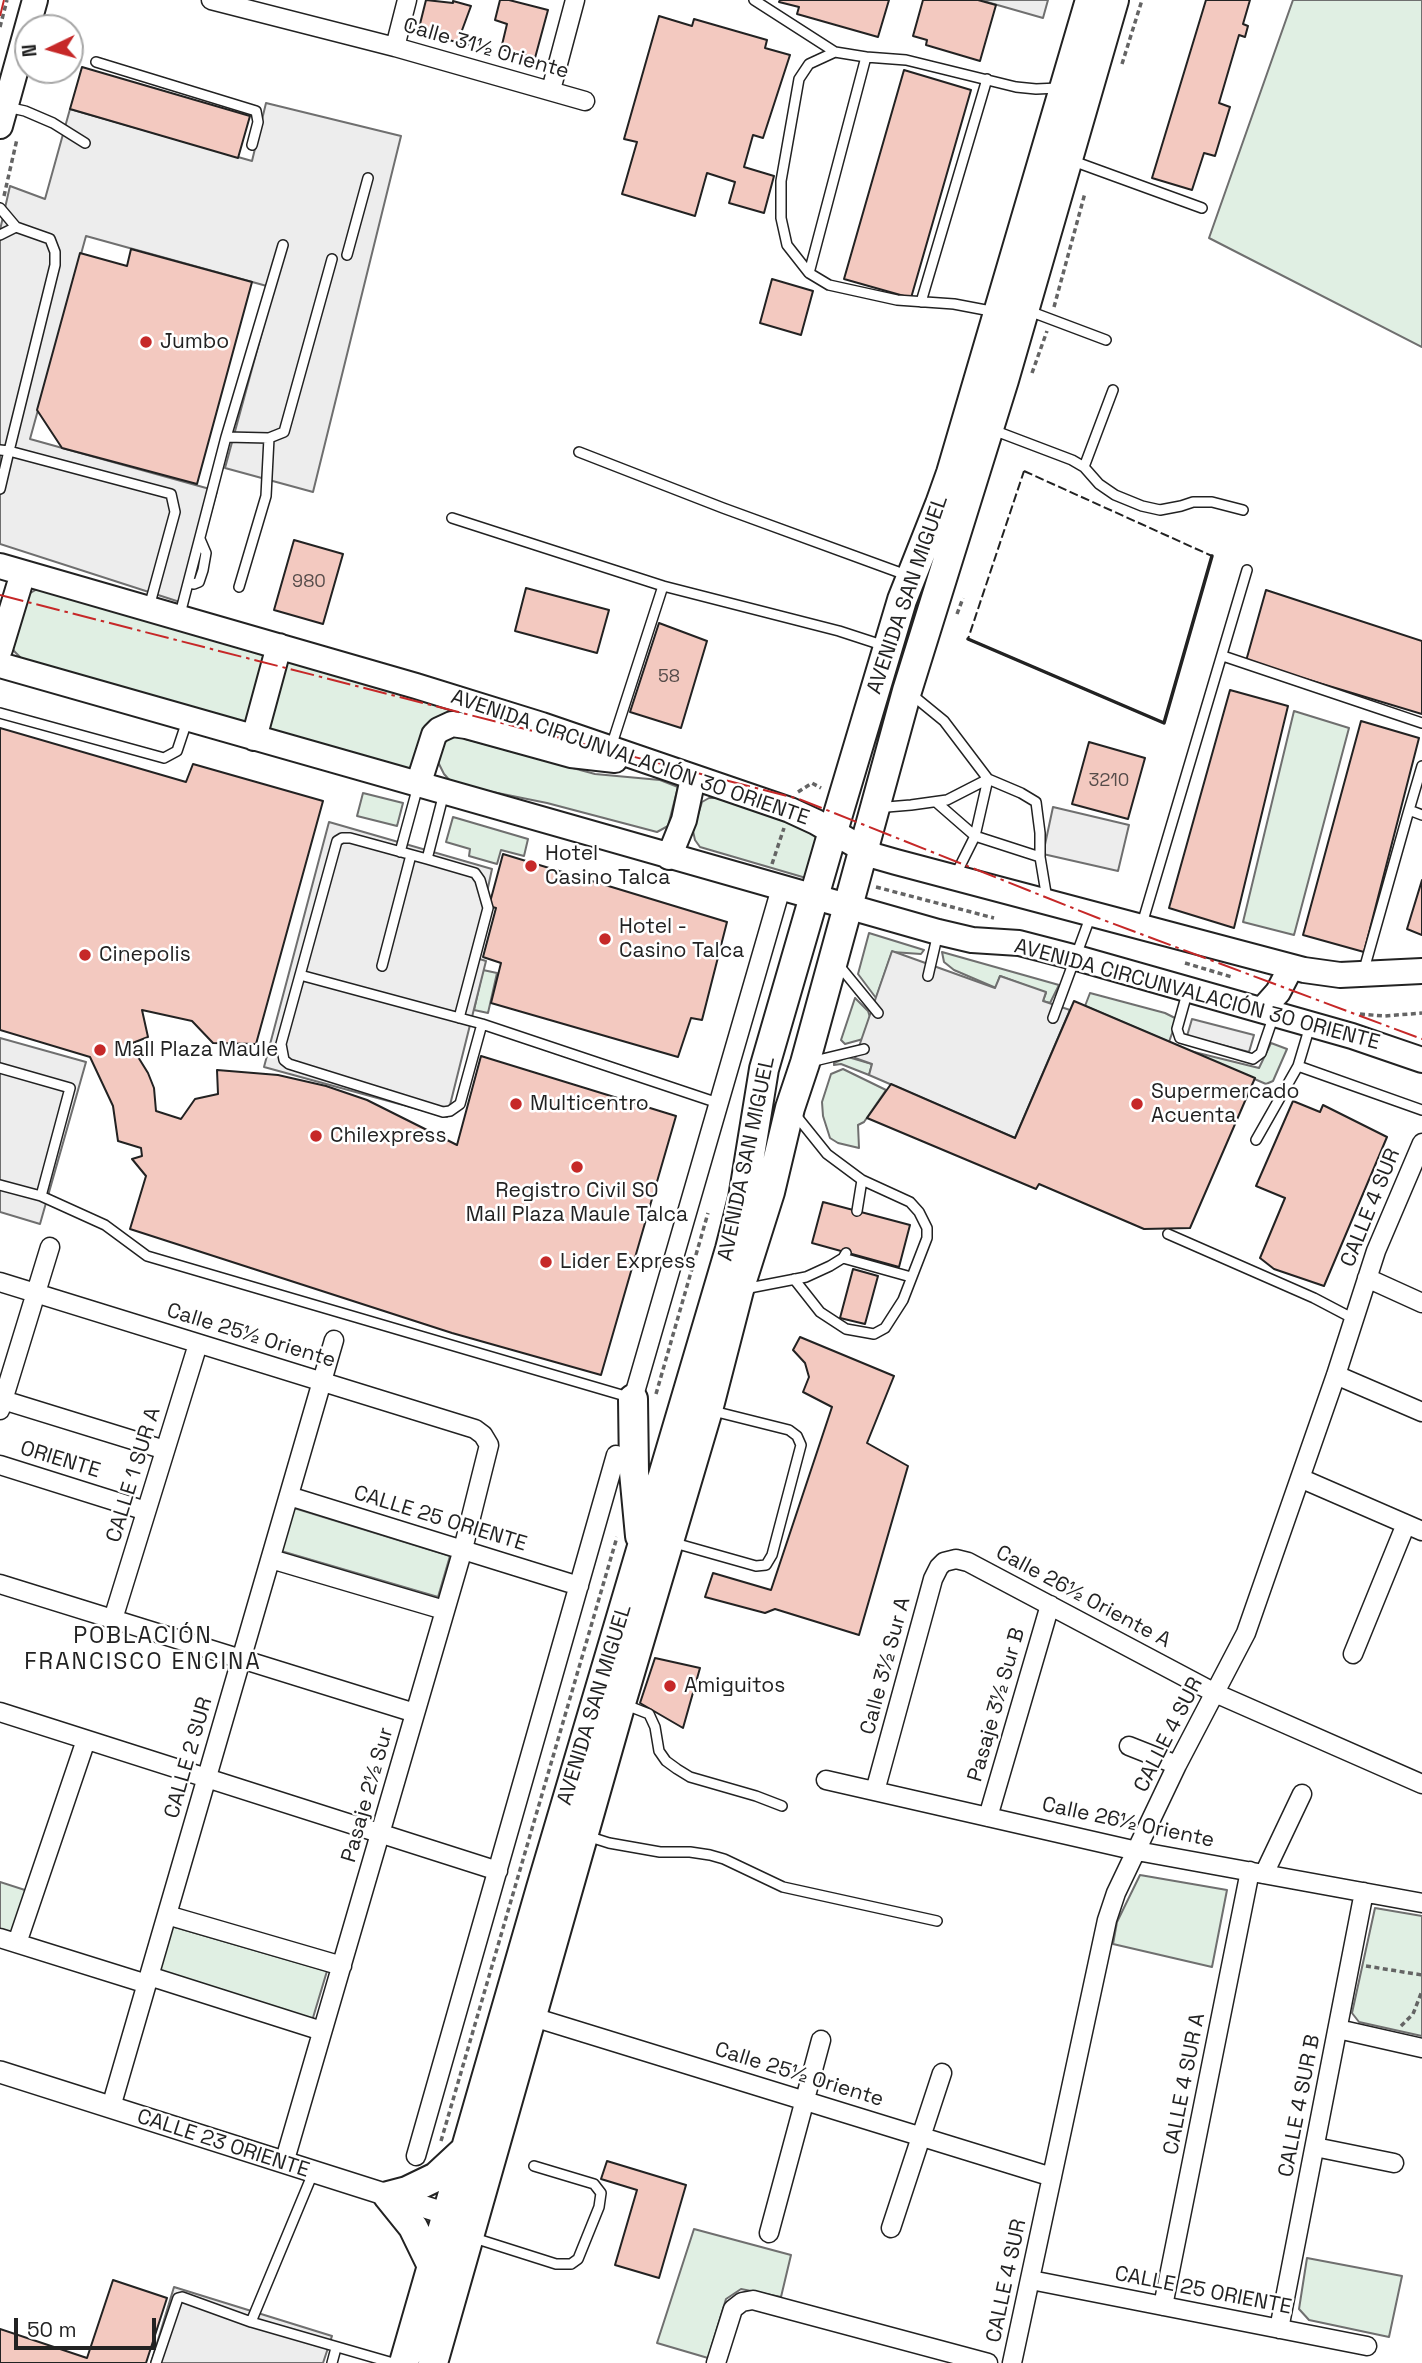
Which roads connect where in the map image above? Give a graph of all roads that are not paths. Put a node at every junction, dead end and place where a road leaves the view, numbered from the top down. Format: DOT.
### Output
graph roads {
  1 [pos="35,0"];
  2 [pos="211,0"];
  3 [pos="407,0"];
  4 [pos="575,0"];
  5 [pos="754,0"];
  6 [pos="1090,0"];
  7 [pos="1114,0"];
  8 [pos="242,4"];
  9 [pos="395,47"];
  10 [pos="835,52"];
  11 [pos="866,57"];
  12 [pos="96,62"];
  13 [pos="986,79"];
  14 [pos="1064,88"];
  15 [pos="551,90"];
  16 [pos="585,101"];
  17 [pos="3,117"];
  18 [pos="85,143"];
  19 [pos="252,145"];
  20 [pos="1068,159"];
  21 [pos="368,177"];
  22 [pos="0,208"];
  23 [pos="1202,208"];
  24 [pos="16,227"];
  25 [pos="0,235"];
  26 [pos="283,245"];
  27 [pos="347,255"];
  28 [pos="332,259"];
  29 [pos="809,273"];
  30 [pos="921,302"];
  31 [pos="1011,311"];
  32 [pos="1106,340"];
  33 [pos="1113,390"];
  34 [pos="989,428"];
  35 [pos="226,437"];
  36 [pos="269,438"];
  37 [pos="4,451"];
  38 [pos="579,452"];
  39 [pos="1084,467"];
  40 [pos="0,489"];
  41 [pos="1243,510"];
  42 [pos="452,518"];
  43 [pos="12,570"];
  44 [pos="1247,570"];
  45 [pos="911,576"];
  46 [pos="663,586"];
  47 [pos="239,587"];
  48 [pos="151,597"];
  49 [pos="179,617"];
  50 [pos="279,646"];
  51 [pos="887,646"];
  52 [pos="0,649"];
  53 [pos="1223,656"];
  54 [pos="0,665"];
  55 [pos="907,691"];
  56 [pos="0,713"];
  57 [pos="187,719"];
  58 [pos="1422,723"];
  59 [pos="254,738"];
  60 [pos="611,749"];
  61 [pos="636,758"];
  62 [pos="1422,766"];
  63 [pos="693,778"];
  64 [pos="988,779"];
  65 [pos="418,785"];
  66 [pos="444,792"];
  67 [pos="936,802"];
  68 [pos="875,804"];
  69 [pos="1409,810"];
  70 [pos="1422,815"];
  71 [pos="833,831"];
  72 [pos="975,836"];
  73 [pos="863,847"];
  74 [pos="400,852"];
  75 [pos="411,855"];
  76 [pos="669,856"];
  77 [pos="1040,857"];
  78 [pos="426,859"];
  79 [pos="955,877"];
  80 [pos="781,888"];
  81 [pos="814,897"];
  82 [pos="1048,901"];
  83 [pos="847,906"];
  84 [pos="1091,913"];
  85 [pos="1142,926"];
  86 [pos="938,932"];
  87 [pos="833,958"];
  88 [pos="1077,958"];
  89 [pos="382,966"];
  90 [pos="1290,967"];
  91 [pos="1422,971"];
  92 [pos="300,975"];
  93 [pos="1363,975"];
  94 [pos="928,976"];
  95 [pos="1189,989"];
  96 [pos="1268,1011"];
  97 [pos="878,1013"];
  98 [pos="459,1018"];
  99 [pos="1053,1018"];
  100 [pos="482,1024"];
  101 [pos="1311,1024"];
  102 [pos="864,1049"];
  103 [pos="1422,1060"];
  104 [pos="805,1063"];
  105 [pos="1298,1066"];
  106 [pos="0,1068"];
  107 [pos="718,1103"];
  108 [pos="790,1108"];
  109 [pos="1422,1110"];
  110 [pos="1256,1140"];
  111 [pos="1422,1143"];
  112 [pos="862,1180"];
  113 [pos="1405,1183"];
  114 [pos="0,1185"];
  115 [pos="1422,1190"];
  116 [pos="40,1196"];
  117 [pos="857,1211"];
  118 [pos="1167,1234"];
  119 [pos="50,1247"];
  120 [pos="911,1277"];
  121 [pos="794,1279"];
  122 [pos="1367,1279"];
  123 [pos="0,1282"];
  124 [pos="739,1290"];
  125 [pos="36,1293"];
  126 [pos="1422,1303"];
  127 [pos="1354,1319"];
  128 [pos="334,1340"];
  129 [pos="198,1344"];
  130 [pos="1336,1375"];
  131 [pos="322,1382"];
  132 [pos="633,1399"];
  133 [pos="1,1403"];
  134 [pos="708,1410"];
  135 [pos="1422,1412"];
  136 [pos="486,1439"];
  137 [pos="165,1450"];
  138 [pos="616,1455"];
  139 [pos="0,1465"];
  140 [pos="1300,1478"];
  141 [pos="289,1496"];
  142 [pos="146,1511"];
  143 [pos="1414,1527"];
  144 [pos="670,1542"];
  145 [pos="463,1549"];
  146 [pos="641,1549"];
  147 [pos="271,1559"];
  148 [pos="950,1560"];
  149 [pos="0,1584"];
  150 [pos="579,1586"];
  151 [pos="1050,1605"];
  152 [pos="444,1610"];
  153 [pos="113,1619"];
  154 [pos="1353,1654"];
  155 [pos="242,1659"];
  156 [pos="1215,1693"];
  157 [pos="621,1703"];
  158 [pos="0,1712"];
  159 [pos="415,1713"];
  160 [pos="86,1740"];
  161 [pos="1129,1746"];
  162 [pos="1177,1765"];
  163 [pos="207,1778"];
  164 [pos="826,1780"];
  165 [pos="1422,1784"];
  166 [pos="875,1791"];
  167 [pos="1302,1794"];
  168 [pos="782,1806"];
  169 [pos="988,1817"];
  170 [pos="381,1834"];
  171 [pos="584,1835"];
  172 [pos="1137,1851"];
  173 [pos="498,1871"];
  174 [pos="1257,1872"];
  175 [pos="1364,1892"];
  176 [pos="1422,1903"];
  177 [pos="167,1915"];
  178 [pos="937,1921"];
  179 [pos="9,1941"];
  180 [pos="342,1966"];
  181 [pos="148,1980"];
  182 [pos="533,2017"];
  183 [pos="1338,2029"];
  184 [pos="323,2031"];
  185 [pos="821,2040"];
  186 [pos="1422,2048"];
  187 [pos="0,2072"];
  188 [pos="942,2073"];
  189 [pos="804,2101"];
  190 [pos="111,2108"];
  191 [pos="921,2137"];
  192 [pos="1315,2147"];
  193 [pos="464,2151"];
  194 [pos="416,2157"];
  195 [pos="284,2163"];
  196 [pos="1394,2163"];
  197 [pos="534,2166"];
  198 [pos="313,2173"];
  199 [pos="1052,2177"];
  200 [pos="486,2178"];
  201 [pos="388,2196"];
  202 [pos="447,2214"];
  203 [pos="891,2228"];
  204 [pos="769,2232"];
  205 [pos="466,2248"];
  206 [pos="432,2266"];
  207 [pos="1031,2280"];
  208 [pos="1163,2306"];
  209 [pos="251,2322"];
  210 [pos="1279,2329"];
  211 [pos="1367,2346"];
  212 [pos="336,2348"];
  213 [pos="156,2363"];
  214 [pos="331,2363"];
  215 [pos="393,2363"];
  216 [pos="404,2363"];
  217 [pos="433,2363"];
  218 [pos="716,2363"];
  219 [pos="988,2363"];
  220 [pos="1012,2363"];
  1 -- 17 [label="main road"];
  2 -- 8 [label="street, Calle 31½ Oriente"];
  3 -- 9 [label="street"];
  4 -- 15 [label="street"];
  5 -- 10 [label="lane"];
  6 -- 14 [label="highway, AVENIDA SAN MIGUEL"];
  7 -- 20 [label="highway, AVENIDA SAN MIGUEL"];
  8 -- 9 [label="street, Calle 31½ Oriente"];
  9 -- 15 [label="street, Calle 31½ Oriente"];
  10 -- 11 [label="lane"];
  10 -- 29 [label="lane"];
  11 -- 13 [label="lane"];
  11 -- 29 [label="lane"];
  12 -- 19 [label="lane"];
  13 -- 14 [label="lane"];
  13 -- 30 [label="lane"];
  14 -- 31 [label="highway, AVENIDA SAN MIGUEL"];
  15 -- 16 [label="street, Calle 31½ Oriente"];
  17 -- 18 [label="lane"];
  20 -- 23 [label="lane"];
  20 -- 31 [label="highway, AVENIDA SAN MIGUEL"];
  21 -- 27 [label="lane"];
  22 -- 24 [label="lane"];
  24 -- 25 [label="lane"];
  24 -- 37 [label="lane"];
  26 -- 35 [label="lane"];
  28 -- 36 [label="lane"];
  29 -- 30 [label="lane"];
  30 -- 31 [label="lane"];
  31 -- 32 [label="lane"];
  31 -- 34 [label="highway, AVENIDA SAN MIGUEL"];
  31 -- 45 [label="highway, AVENIDA SAN MIGUEL"];
  33 -- 39 [label="lane"];
  34 -- 39 [label="lane"];
  34 -- 55 [label="highway, AVENIDA SAN MIGUEL"];
  35 -- 36 [label="lane"];
  35 -- 49 [label="lane"];
  36 -- 47 [label="lane"];
  37 -- 40 [label="lane"];
  37 -- 48 [label="lane"];
  38 -- 45 [label="lane"];
  39 -- 41 [label="lane"];
  42 -- 46 [label="lane"];
  43 -- 48 [label="main road, AVENIDA CIRCUNVALACIÓN 30 ORIENTE"];
  43 -- 52 [label="main road"];
  44 -- 53 [label="lane"];
  45 -- 51 [label="highway, AVENIDA SAN MIGUEL"];
  46 -- 51 [label="lane"];
  46 -- 60 [label="lane"];
  48 -- 49 [label="main road, AVENIDA CIRCUNVALACIÓN 30 ORIENTE"];
  49 -- 50 [label="main road, AVENIDA CIRCUNVALACIÓN 30 ORIENTE"];
  50 -- 59 [label="main road"];
  50 -- 60 [label="main road, AVENIDA CIRCUNVALACIÓN 30 ORIENTE"];
  51 -- 71 [label="highway, AVENIDA SAN MIGUEL"];
  53 -- 58 [label="lane"];
  53 -- 85 [label="lane"];
  54 -- 57 [label="main road, AVENIDA CIRCUNVALACIÓN 30 ORIENTE"];
  55 -- 64 [label="lane"];
  55 -- 68 [label="highway, AVENIDA SAN MIGUEL"];
  56 -- 57 [label="lane"];
  57 -- 59 [label="main road, AVENIDA CIRCUNVALACIÓN 30 ORIENTE"];
  59 -- 65 [label="main road, AVENIDA CIRCUNVALACIÓN 30 ORIENTE"];
  60 -- 61 [label="main road, AVENIDA CIRCUNVALACIÓN 30 ORIENTE"];
  61 -- 63 [label="main road, AVENIDA CIRCUNVALACIÓN 30 ORIENTE"];
  61 -- 65 [label="main road"];
  62 -- 69 [label="lane"];
  63 -- 71 [label="main road, AVENIDA CIRCUNVALACIÓN 30 ORIENTE"];
  63 -- 76 [label="main road"];
  64 -- 67 [label="lane"];
  64 -- 72 [label="lane"];
  64 -- 77 [label="lane"];
  65 -- 66 [label="main road, AVENIDA CIRCUNVALACIÓN 30 ORIENTE"];
  65 -- 74 [label="lane"];
  66 -- 76 [label="main road, AVENIDA CIRCUNVALACIÓN 30 ORIENTE"];
  66 -- 78 [label="lane"];
  67 -- 68 [label="lane"];
  67 -- 72 [label="lane"];
  68 -- 73 [label="highway, AVENIDA SAN MIGUEL"];
  69 -- 70 [label="lane"];
  69 -- 93 [label="lane"];
  71 -- 73 [label="main road, AVENIDA CIRCUNVALACIÓN 30 ORIENTE"];
  71 -- 81 [label="highway, AVENIDA SAN MIGUEL"];
  72 -- 77 [label="lane"];
  72 -- 79 [label="lane"];
  73 -- 79 [label="main road, AVENIDA CIRCUNVALACIÓN 30 ORIENTE"];
  73 -- 83 [label="highway, AVENIDA SAN MIGUEL"];
  74 -- 75 [label="lane"];
  74 -- 92 [label="lane"];
  75 -- 78 [label="lane"];
  75 -- 89 [label="lane"];
  76 -- 80 [label="main road, AVENIDA CIRCUNVALACIÓN 30 ORIENTE"];
  77 -- 82 [label="lane"];
  78 -- 98 [label="lane"];
  79 -- 82 [label="main road, AVENIDA CIRCUNVALACIÓN 30 ORIENTE"];
  80 -- 81 [label="main road, AVENIDA CIRCUNVALACIÓN 30 ORIENTE"];
  80 -- 107 [label="street, AVENIDA SAN MIGUEL"];
  81 -- 83 [label="main road, AVENIDA CIRCUNVALACIÓN 30 ORIENTE"];
  81 -- 146 [label="highway, AVENIDA SAN MIGUEL"];
  82 -- 84 [label="main road, AVENIDA CIRCUNVALACIÓN 30 ORIENTE"];
  83 -- 86 [label="main road, AVENIDA CIRCUNVALACIÓN 30 ORIENTE"];
  83 -- 87 [label="highway, AVENIDA SAN MIGUEL"];
  84 -- 85 [label="main road, AVENIDA CIRCUNVALACIÓN 30 ORIENTE"];
  84 -- 88 [label="lane"];
  85 -- 90 [label="main road, AVENIDA CIRCUNVALACIÓN 30 ORIENTE"];
  86 -- 88 [label="main road, AVENIDA CIRCUNVALACIÓN 30 ORIENTE"];
  86 -- 94 [label="lane"];
  87 -- 97 [label="lane"];
  87 -- 104 [label="highway, AVENIDA SAN MIGUEL"];
  88 -- 95 [label="main road, AVENIDA CIRCUNVALACIÓN 30 ORIENTE"];
  88 -- 99 [label="lane"];
  90 -- 93 [label="main road, AVENIDA CIRCUNVALACIÓN 30 ORIENTE"];
  90 -- 96 [label="main road"];
  91 -- 93 [label="main road, AVENIDA CIRCUNVALACIÓN 30 ORIENTE"];
  92 -- 98 [label="lane"];
  92 -- 100 [label="lane"];
  95 -- 96 [label="main road, AVENIDA CIRCUNVALACIÓN 30 ORIENTE"];
  95 -- 96 [label="lane"];
  96 -- 101 [label="main road, AVENIDA CIRCUNVALACIÓN 30 ORIENTE"];
  98 -- 100 [label="lane"];
  100 -- 107 [label="lane"];
  101 -- 103 [label="main road, AVENIDA CIRCUNVALACIÓN 30 ORIENTE"];
  101 -- 105 [label="lane"];
  102 -- 104 [label="lane"];
  104 -- 108 [label="highway, AVENIDA SAN MIGUEL"];
  105 -- 109 [label="lane"];
  105 -- 110 [label="lane"];
  106 -- 116 [label="lane"];
  107 -- 132 [label="street, AVENIDA SAN MIGUEL"];
  108 -- 112 [label="lane"];
  108 -- 124 [label="highway, AVENIDA SAN MIGUEL"];
  111 -- 113 [label="street, CALLE 4 SUR"];
  112 -- 117 [label="lane"];
  112 -- 120 [label="lane"];
  113 -- 115 [label="street"];
  113 -- 122 [label="street, CALLE 4 SUR"];
  114 -- 116 [label="lane"];
  116 -- 132 [label="lane"];
  118 -- 127 [label="lane"];
  119 -- 125 [label="street"];
  120 -- 121 [label="lane"];
  120 -- 121 [label="lane"];
  121 -- 124 [label="lane"];
  122 -- 126 [label="street"];
  122 -- 127 [label="street, CALLE 4 SUR"];
  123 -- 125 [label="street, Calle 25½ Oriente"];
  124 -- 134 [label="highway, AVENIDA SAN MIGUEL"];
  125 -- 129 [label="street, Calle 25½ Oriente"];
  125 -- 133 [label="street"];
  127 -- 130 [label="street, CALLE 4 SUR"];
  128 -- 131 [label="street, CALLE 2 SUR"];
  129 -- 131 [label="street, Calle 25½ Oriente"];
  129 -- 137 [label="street, CALLE 1 SUR A"];
  130 -- 135 [label="street"];
  130 -- 140 [label="street, CALLE 4 SUR"];
  131 -- 136 [label="street, Calle 25½ Oriente"];
  131 -- 141 [label="street, CALLE 2 SUR"];
  132 -- 146 [label="highway"];
  133 -- 137 [label="street"];
  134 -- 144 [label="highway, AVENIDA SAN MIGUEL"];
  134 -- 144 [label="lane"];
  136 -- 145 [label="street, Pasaje 2½ Sur"];
  137 -- 142 [label="street, CALLE 1 SUR A"];
  138 -- 150 [label="street"];
  139 -- 142 [label="street, ORIENTE"];
  140 -- 143 [label="street"];
  140 -- 156 [label="street, CALLE 4 SUR"];
  141 -- 145 [label="street, CALLE 25 ORIENTE"];
  141 -- 147 [label="street, CALLE 2 SUR"];
  142 -- 153 [label="street, CALLE 1 SUR A"];
  143 -- 154 [label="street"];
  144 -- 157 [label="highway, AVENIDA SAN MIGUEL"];
  145 -- 150 [label="street, CALLE 25 ORIENTE"];
  145 -- 152 [label="street, Pasaje 2½ Sur"];
  146 -- 193 [label="highway, AVENIDA SAN MIGUEL"];
  147 -- 152 [label="street"];
  147 -- 155 [label="street, CALLE 2 SUR"];
  148 -- 151 [label="street, Calle 26½ Oriente A"];
  148 -- 166 [label="street, Calle 3½ Sur A"];
  149 -- 153 [label="street"];
  150 -- 173 [label="street"];
  151 -- 156 [label="street, Calle 26½ Oriente A"];
  151 -- 169 [label="street, Pasaje 3½ Sur B"];
  152 -- 159 [label="street, Pasaje 2½ Sur"];
  153 -- 155 [label="street"];
  155 -- 159 [label="street"];
  155 -- 163 [label="street, CALLE 2 SUR"];
  156 -- 162 [label="street, CALLE 4 SUR"];
  156 -- 165 [label="street, Calle 26½ Oriente A"];
  157 -- 168 [label="lane"];
  157 -- 171 [label="highway, AVENIDA SAN MIGUEL"];
  158 -- 160 [label="street"];
  159 -- 170 [label="street, Pasaje 2½ Sur"];
  160 -- 163 [label="street"];
  160 -- 179 [label="street"];
  161 -- 162 [label="street"];
  162 -- 172 [label="street, CALLE 4 SUR"];
  163 -- 170 [label="street"];
  163 -- 177 [label="street, CALLE 2 SUR"];
  164 -- 166 [label="street, Calle 26½ Oriente"];
  166 -- 169 [label="street, Calle 26½ Oriente"];
  167 -- 174 [label="street, CALLE 4 SUR A"];
  169 -- 172 [label="street, Calle 26½ Oriente"];
  170 -- 173 [label="street"];
  170 -- 180 [label="street, Pasaje 2½ Sur"];
  171 -- 178 [label="lane"];
  171 -- 182 [label="highway, AVENIDA SAN MIGUEL"];
  172 -- 174 [label="street, Calle 26½ Oriente"];
  172 -- 199 [label="street, CALLE 4 SUR"];
  173 -- 194 [label="street"];
  174 -- 175 [label="street, Calle 26½ Oriente"];
  174 -- 208 [label="street, CALLE 4 SUR A"];
  175 -- 176 [label="street, Calle 26½ Oriente"];
  175 -- 183 [label="street, CALLE 4 SUR B"];
  177 -- 180 [label="street"];
  177 -- 181 [label="street, CALLE 2 SUR"];
  179 -- 181 [label="street"];
  180 -- 184 [label="street, Pasaje 2½ Sur"];
  181 -- 184 [label="street"];
  181 -- 190 [label="street, CALLE 2 SUR"];
  182 -- 189 [label="street, Calle 25½ Oriente"];
  182 -- 200 [label="highway, AVENIDA SAN MIGUEL"];
  183 -- 186 [label="street"];
  183 -- 192 [label="street, CALLE 4 SUR B"];
  184 -- 195 [label="street, Pasaje 2½ Sur"];
  185 -- 189 [label="street"];
  187 -- 190 [label="street, CALLE 23 ORIENTE"];
  188 -- 191 [label="street"];
  189 -- 191 [label="street, Calle 25½ Oriente"];
  189 -- 204 [label="street"];
  190 -- 195 [label="street, CALLE 23 ORIENTE"];
  191 -- 199 [label="street, Calle 25½ Oriente"];
  191 -- 203 [label="street"];
  192 -- 196 [label="street"];
  192 -- 210 [label="street, CALLE 4 SUR B"];
  193 -- 201 [label="highway"];
  193 -- 202 [label="highway, AVENIDA SAN MIGUEL"];
  195 -- 198 [label="street, CALLE 23 ORIENTE"];
  197 -- 205 [label="lane"];
  198 -- 201 [label="street, CALLE 23 ORIENTE"];
  198 -- 209 [label="lane"];
  199 -- 207 [label="street, CALLE 4 SUR"];
  200 -- 202 [label="highway"];
  200 -- 205 [label="highway, AVENIDA SAN MIGUEL"];
  201 -- 202 [label="street, CALLE 23 ORIENTE"];
  201 -- 206 [label="highway"];
  202 -- 205 [label="highway"];
  202 -- 206 [label="highway, AVENIDA SAN MIGUEL"];
  205 -- 217 [label="highway, AVENIDA SAN MIGUEL"];
  206 -- 216 [label="highway, AVENIDA SAN MIGUEL"];
  207 -- 208 [label="street, CALLE 25 ORIENTE"];
  207 -- 220 [label="street, CALLE 4 SUR"];
  208 -- 210 [label="street, CALLE 25 ORIENTE"];
  209 -- 212 [label="lane"];
  209 -- 213 [label="lane"];
  210 -- 211 [label="street, CALLE 25 ORIENTE"];
  212 -- 214 [label="lane"];
  212 -- 215 [label="lane"];
  218 -- 219 [label="street"];
}
